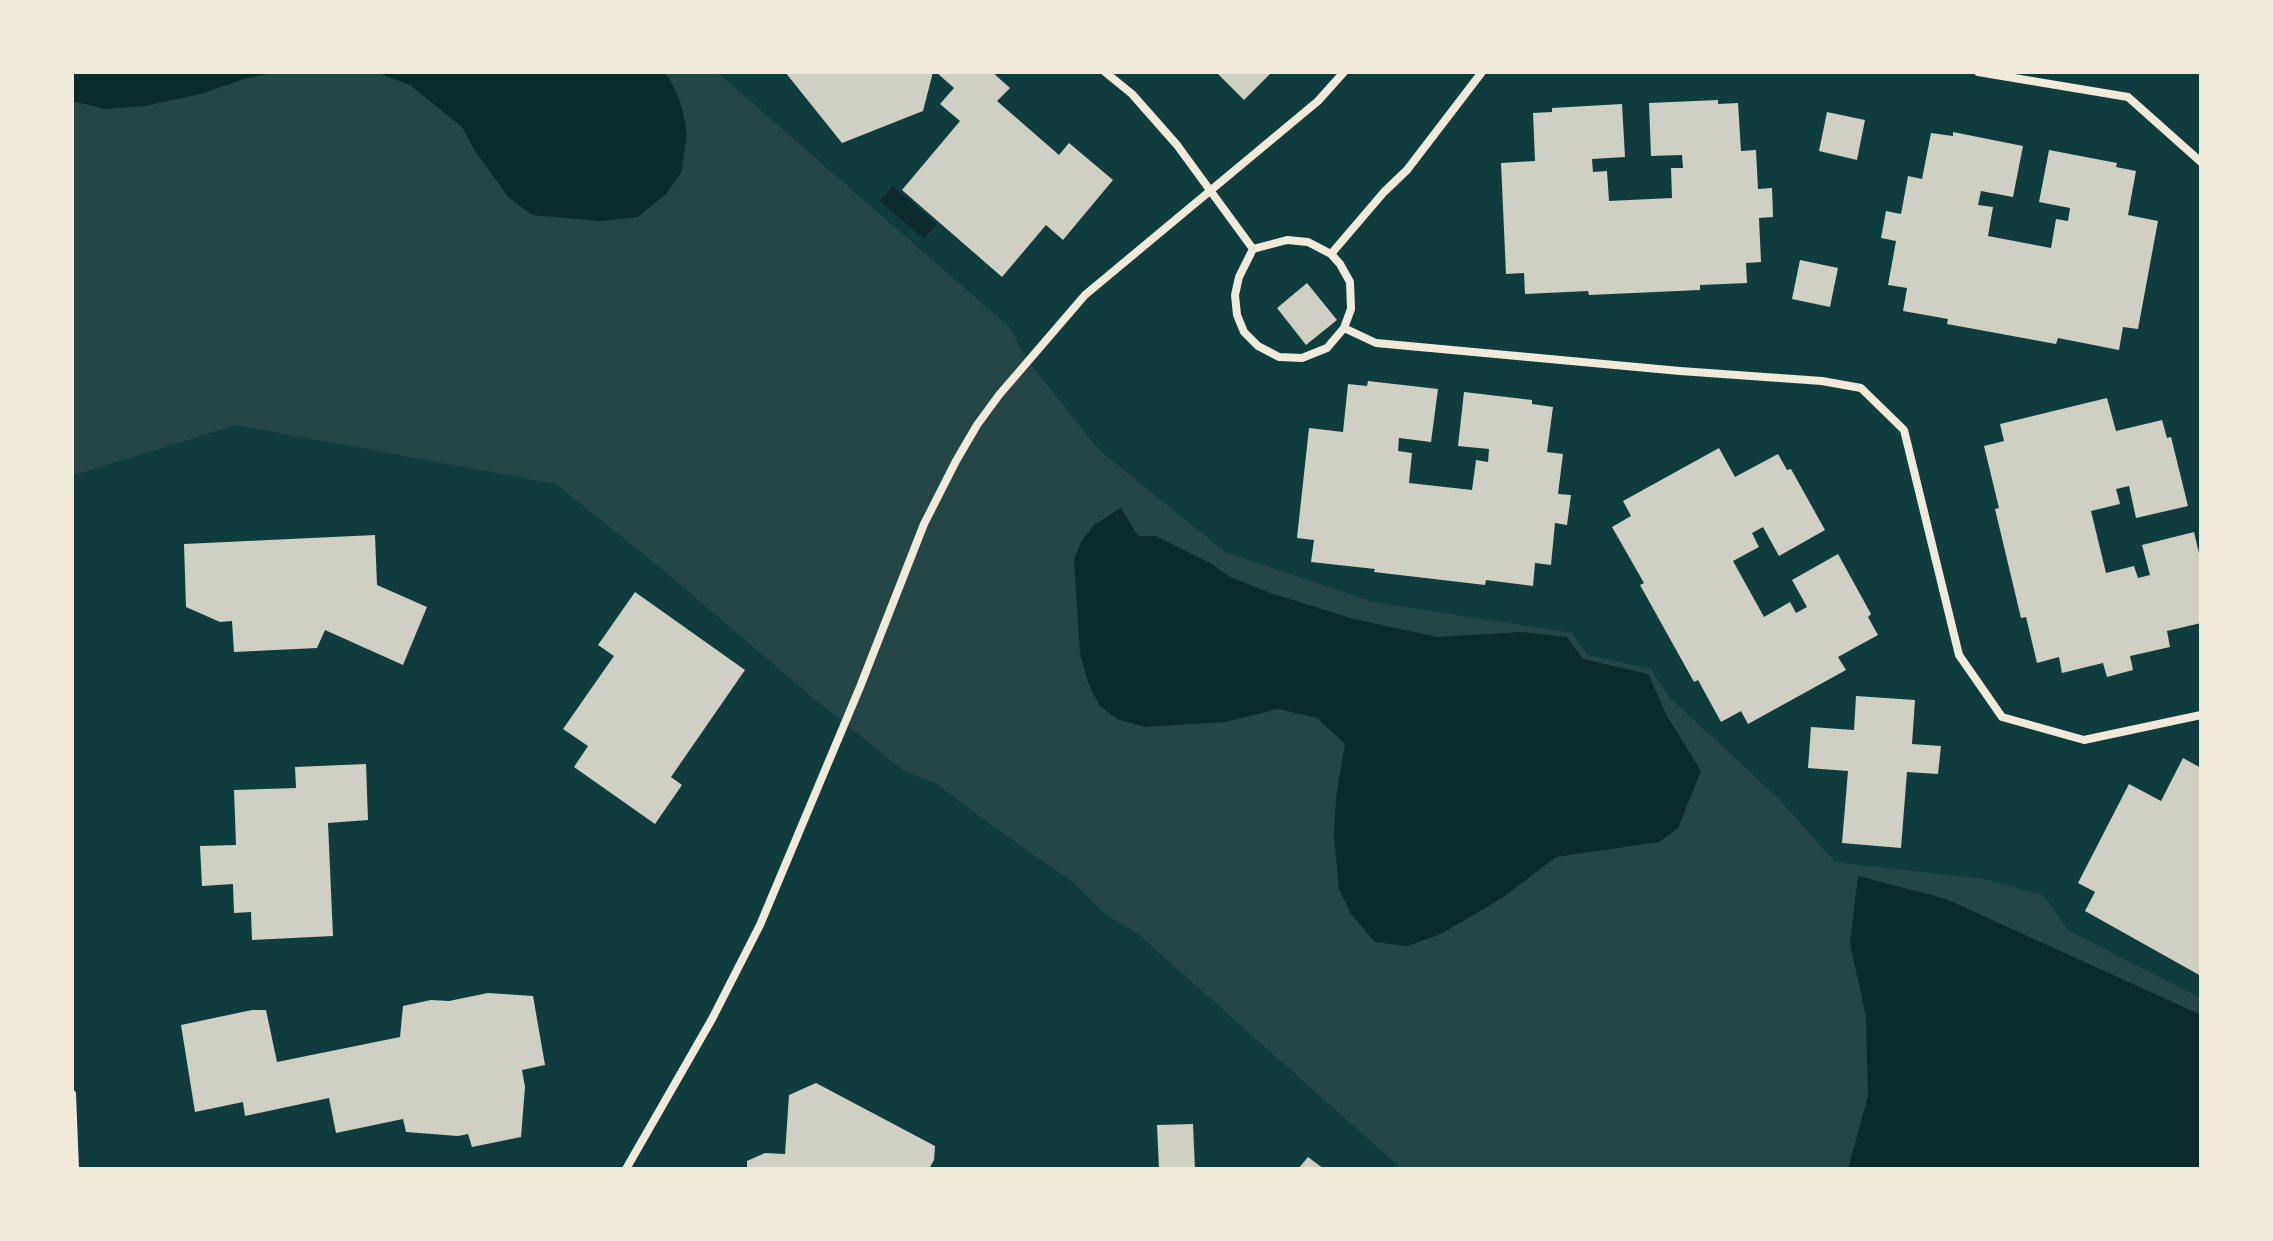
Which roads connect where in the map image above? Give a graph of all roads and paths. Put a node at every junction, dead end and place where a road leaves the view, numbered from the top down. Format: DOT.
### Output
graph roads {
  1 [pos="1105,72"];
  2 [pos="1344,72"];
  3 [pos="1482,72"];
  4 [pos="1978,72"];
  5 [pos="2201,162"];
  6 [pos="1210,192"];
  7 [pos="1253,249"];
  8 [pos="1331,254"];
  9 [pos="1344,328"];
  10 [pos="2201,715"];
  11 [pos="72,1094"];
  12 [pos="75,1169"];
  13 [pos="626,1169"];
  1 -- 6 [label="street"];
  2 -- 6 [label="street"];
  3 -- 8 [label="street"];
  4 -- 5 [label="street"];
  6 -- 7 [label="street"];
  6 -- 13 [label="street"];
  7 -- 8 [label="street"];
  7 -- 9 [label="street"];
  8 -- 9 [label="street"];
  9 -- 10 [label="street"];
  11 -- 12 [label="street"];
}
